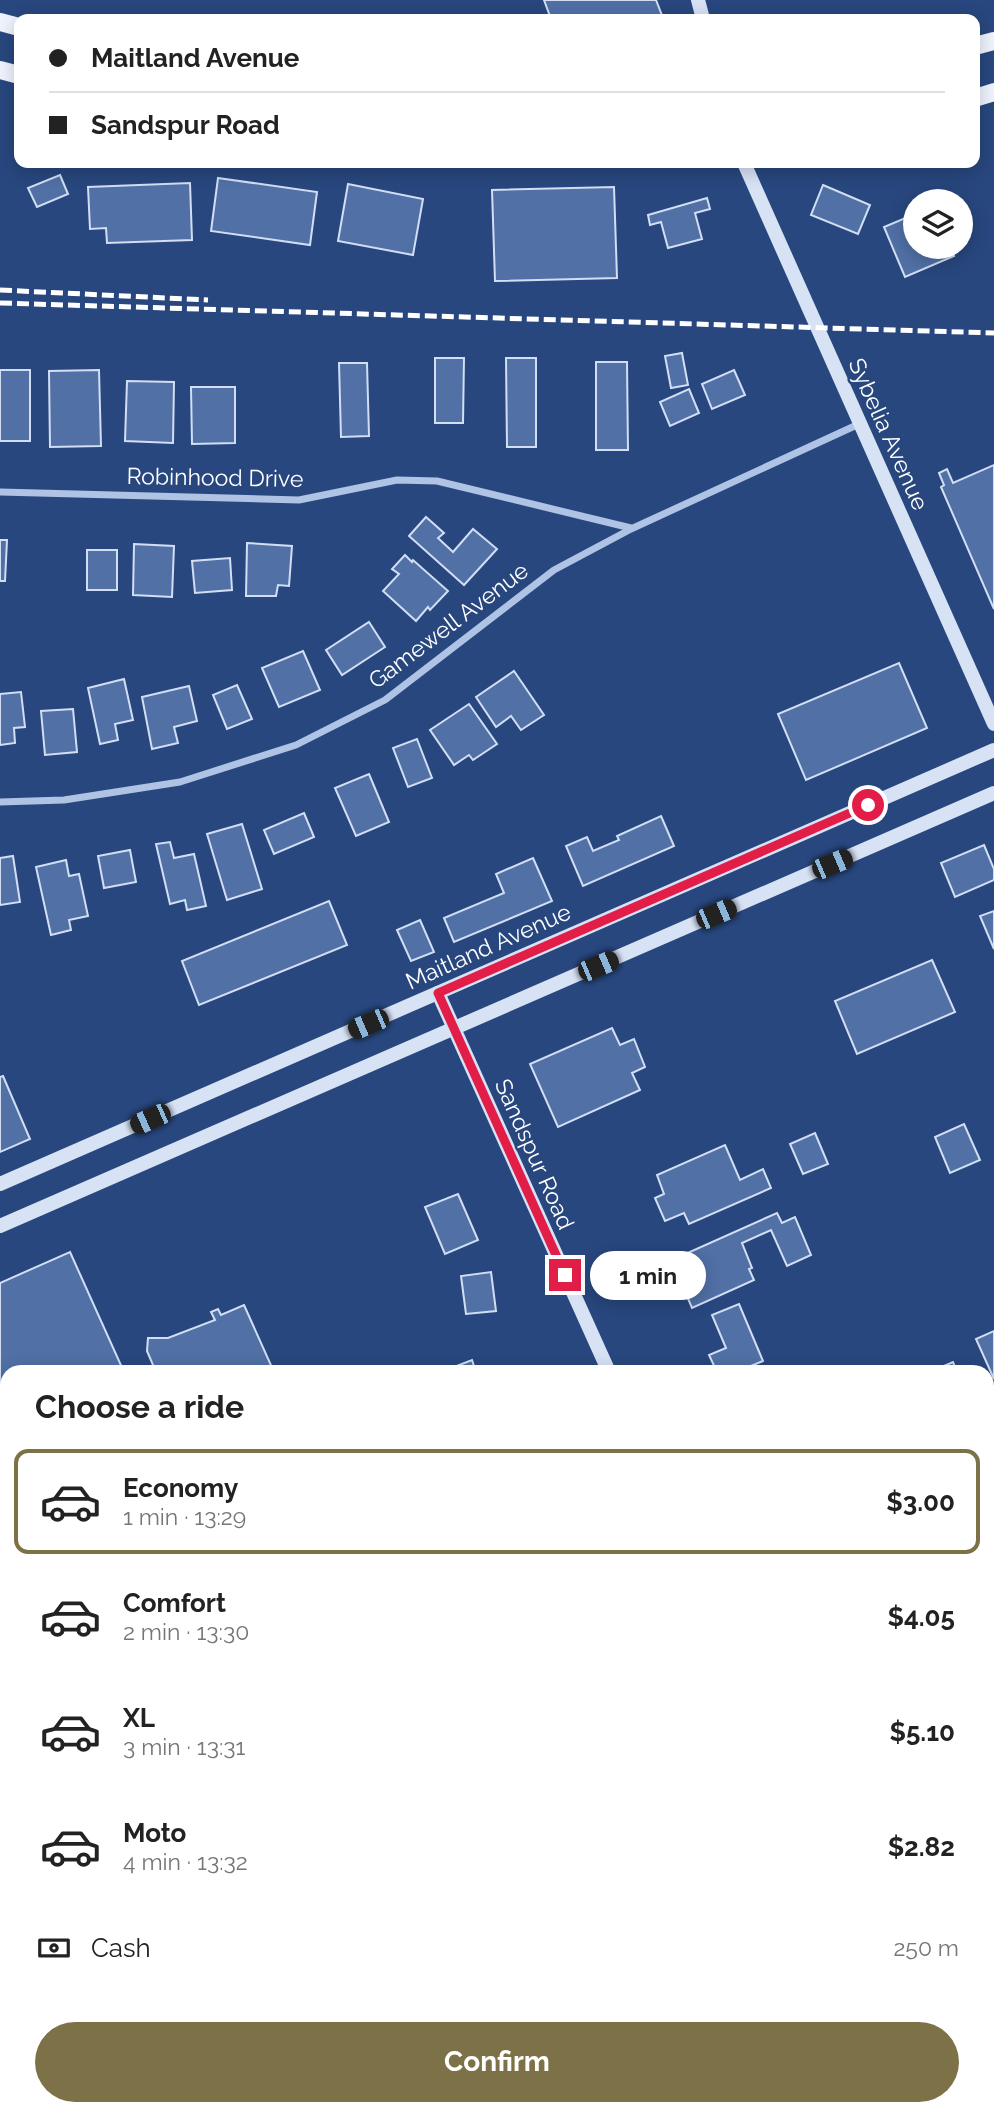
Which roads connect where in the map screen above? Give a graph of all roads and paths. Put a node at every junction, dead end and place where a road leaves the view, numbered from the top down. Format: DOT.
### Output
graph roads {
  1 [pos="746,168"];
  2 [pos="859,424"];
  3 [pos="0,492"];
  4 [pos="631,528"];
  5 [pos="994,724"];
  6 [pos="994,750"];
  7 [pos="994,793"];
  8 [pos="0,802"];
  9 [pos="438,993"];
  10 [pos="453,1029"];
  11 [pos="0,1184"];
  12 [pos="0,1226"];
  13 [pos="605,1365"];
  1 -- 2 [label="main road, Sybelia Avenue"];
  2 -- 4 [label="street, Gamewell Avenue"];
  2 -- 5 [label="main road, Sybelia Avenue"];
  3 -- 4 [label="street, Robinhood Drive"];
  4 -- 8 [label="street, Gamewell Avenue"];
  6 -- 9 [label="main road, Maitland Avenue"];
  7 -- 10 [label="main road"];
  9 -- 10 [label="main road, Sandspur Road"];
  9 -- 11 [label="main road, Maitland Avenue"];
  10 -- 12 [label="main road"];
  10 -- 13 [label="main road, Sandspur Road"];
}
